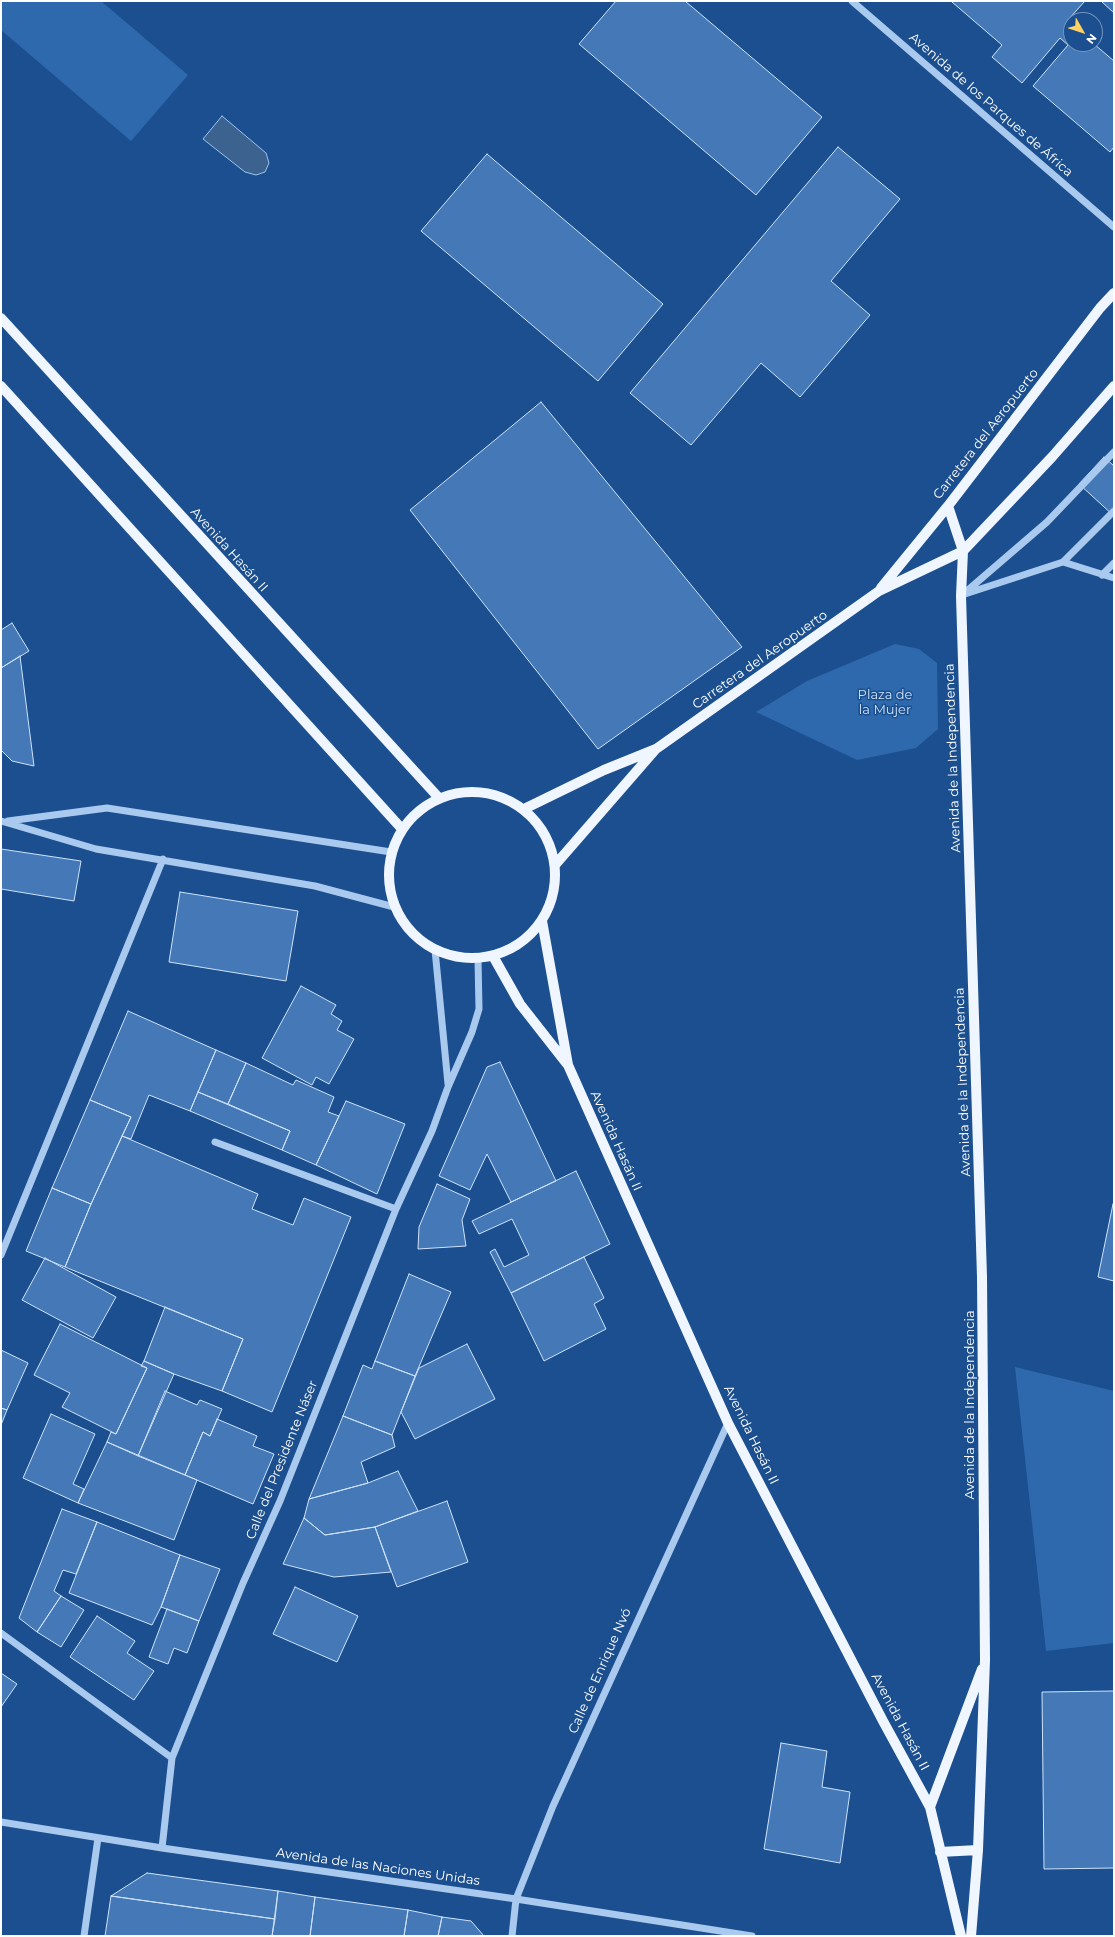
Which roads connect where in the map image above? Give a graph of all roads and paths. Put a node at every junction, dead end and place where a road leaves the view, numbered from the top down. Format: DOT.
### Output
graph roads {
  1 [pos="852,1"];
  2 [pos="1114,228"];
  3 [pos="1114,293"];
  4 [pos="1,318"];
  5 [pos="1,386"];
  6 [pos="1113,388"];
  7 [pos="1114,452"];
  8 [pos="948,506"];
  9 [pos="1114,511"];
  10 [pos="964,551"];
  11 [pos="1063,562"];
  12 [pos="1114,563"];
  13 [pos="1102,574"];
  14 [pos="1114,578"];
  15 [pos="879,591"];
  16 [pos="961,596"];
  17 [pos="656,749"];
  18 [pos="439,798"];
  19 [pos="524,809"];
  20 [pos="2,820"];
  21 [pos="402,829"];
  22 [pos="391,852"];
  23 [pos="163,859"];
  24 [pos="555,865"];
  25 [pos="394,907"];
  26 [pos="542,921"];
  27 [pos="435,950"];
  28 [pos="494,956"];
  29 [pos="478,959"];
  30 [pos="568,1065"];
  31 [pos="448,1087"];
  32 [pos="215,1142"];
  33 [pos="396,1209"];
  34 [pos="1,1255"];
  35 [pos="728,1422"];
  36 [pos="1,1633"];
  37 [pos="985,1660"];
  38 [pos="172,1758"];
  39 [pos="930,1806"];
  40 [pos="1,1822"];
  41 [pos="98,1838"];
  42 [pos="162,1848"];
  43 [pos="978,1850"];
  44 [pos="940,1852"];
  45 [pos="516,1899"];
  46 [pos="84,1936"];
  47 [pos="512,1936"];
  48 [pos="752,1936"];
  49 [pos="961,1936"];
  50 [pos="971,1936"];
  1 -- 2 [label="street, Avenida de los Parques de África"];
  3 -- 8 [label="main road, Carretera del Aeropuerto"];
  4 -- 18 [label="main road, Avenida Hasán II"];
  5 -- 21 [label="main road"];
  6 -- 10 [label="main road, Carretera del Aeropuerto"];
  7 -- 16 [label="street"];
  8 -- 10 [label="main road, Avenida de la Independencia"];
  8 -- 15 [label="main road, Carretera del Aeropuerto"];
  9 -- 11 [label="street"];
  10 -- 15 [label="main road, Carretera del Aeropuerto"];
  10 -- 16 [label="main road, Avenida de la Independencia"];
  11 -- 13 [label="street"];
  11 -- 16 [label="street"];
  12 -- 13 [label="street"];
  13 -- 14 [label="street"];
  15 -- 17 [label="main road, Carretera del Aeropuerto"];
  16 -- 37 [label="main road, Avenida de la Independencia"];
  17 -- 19 [label="main road, Carretera del Aeropuerto"];
  17 -- 24 [label="main road, Carretera del Aeropuerto"];
  18 -- 19 [label="main road"];
  18 -- 21 [label="main road"];
  19 -- 24 [label="main road"];
  20 -- 22 [label="street"];
  20 -- 23 [label="street"];
  21 -- 22 [label="main road"];
  22 -- 25 [label="main road"];
  23 -- 25 [label="street"];
  23 -- 34 [label="street"];
  24 -- 26 [label="main road"];
  25 -- 27 [label="main road"];
  26 -- 28 [label="main road"];
  26 -- 30 [label="main road, Avenida Hasán II"];
  27 -- 29 [label="main road"];
  27 -- 31 [label="street, Calle del Presidente Náser"];
  28 -- 29 [label="main road"];
  28 -- 30 [label="main road, Avenida Hasán II"];
  29 -- 31 [label="street, Calle del Presidente Náser"];
  30 -- 35 [label="main road, Avenida Hasán II"];
  31 -- 33 [label="street, Calle del Presidente Náser"];
  32 -- 33 [label="street"];
  33 -- 38 [label="street, Calle del Presidente Náser"];
  35 -- 39 [label="main road, Avenida Hasán II"];
  35 -- 45 [label="street, Calle de Enrique Nvó"];
  36 -- 38 [label="street"];
  37 -- 39 [label="main road, Avenida de la Independencia"];
  37 -- 43 [label="main road, Avenida de la Independencia"];
  38 -- 42 [label="street, Calle del Presidente Náser"];
  39 -- 44 [label="main road"];
  40 -- 41 [label="street, Avenida de las Naciones Unidas"];
  41 -- 42 [label="street, Avenida de las Naciones Unidas"];
  41 -- 46 [label="street"];
  42 -- 45 [label="street, Avenida de las Naciones Unidas"];
  43 -- 44 [label="main road"];
  43 -- 50 [label="main road, Avenida de la Independencia"];
  44 -- 49 [label="main road"];
  45 -- 47 [label="street, Calle de Enrique Nvó"];
  45 -- 48 [label="street, Avenida de las Naciones Unidas"];
}
